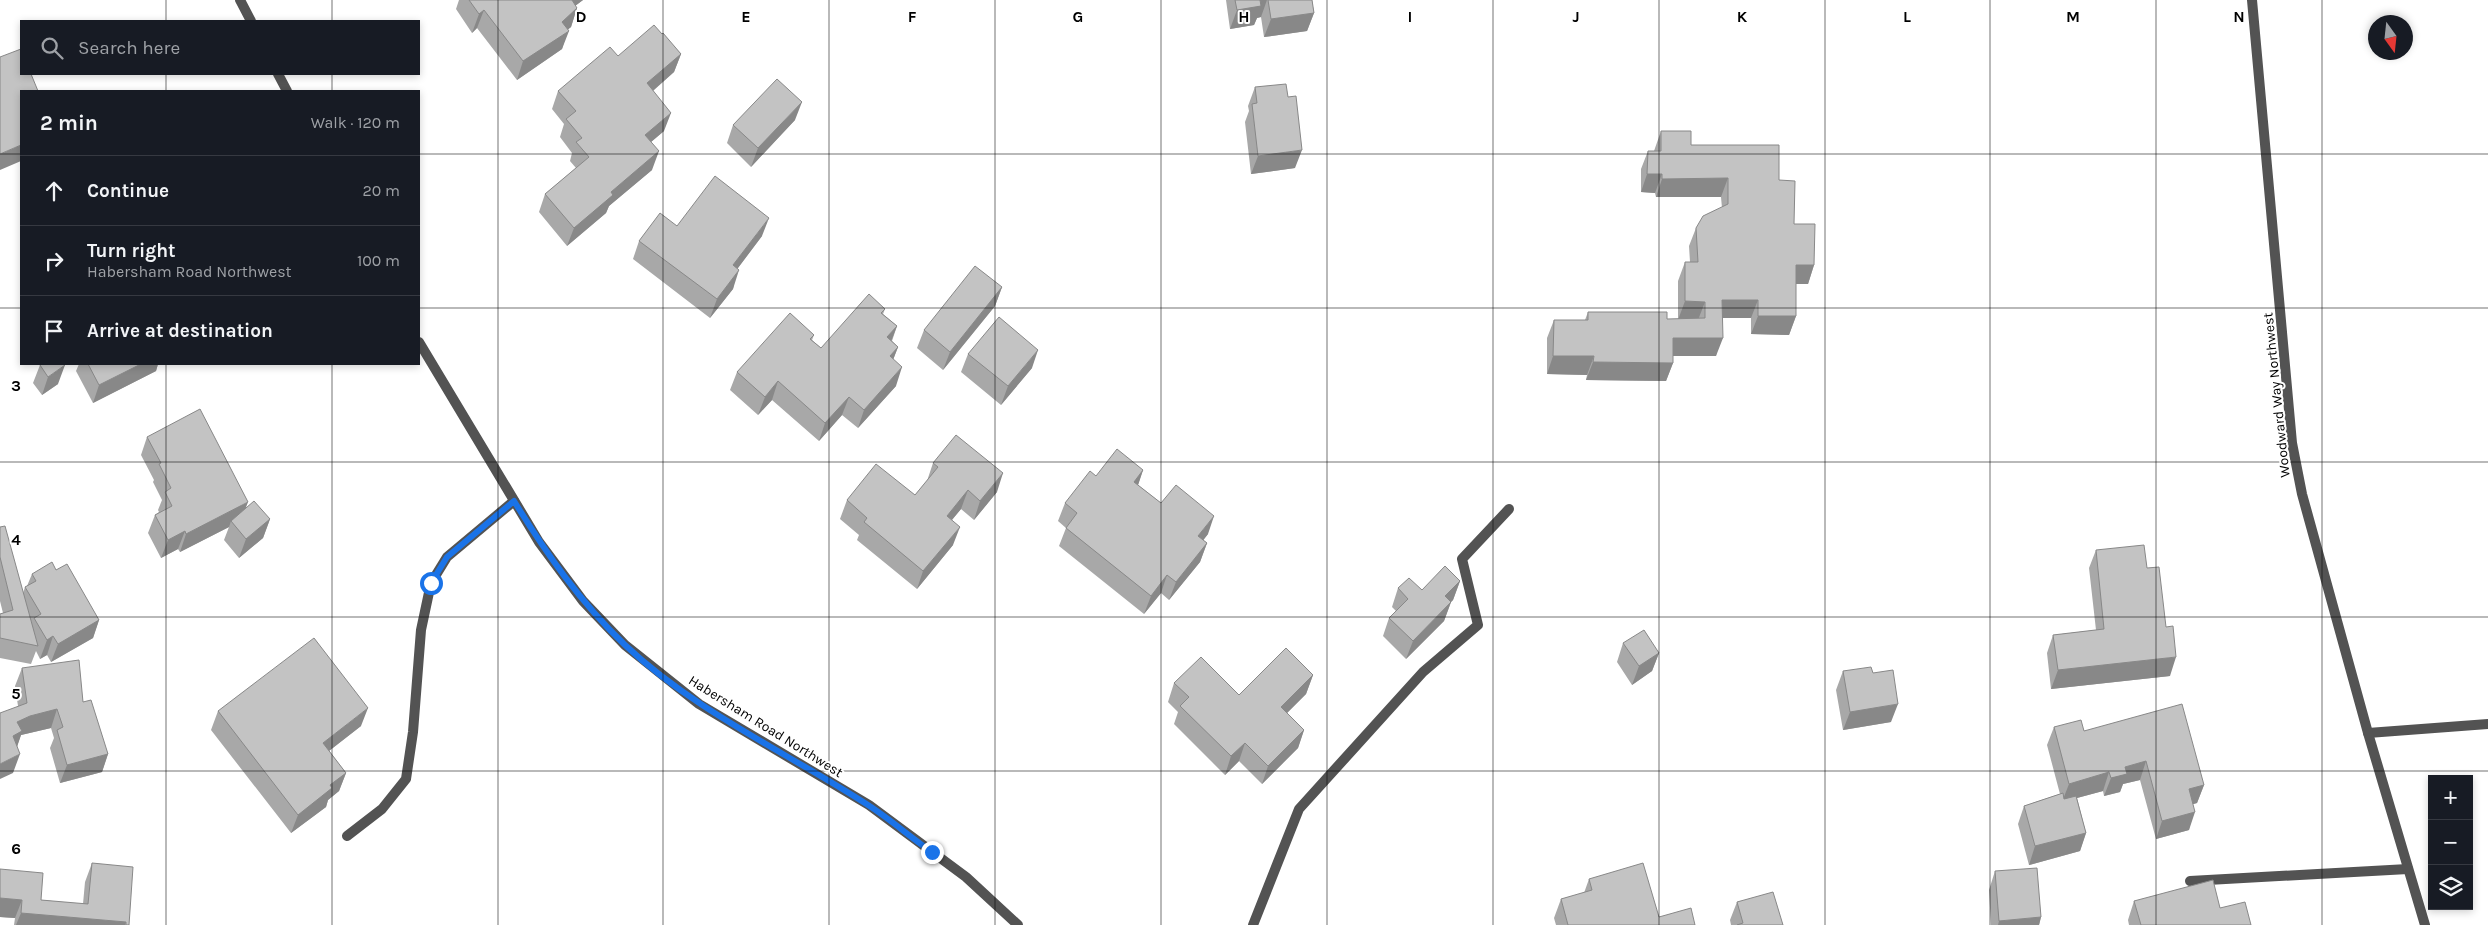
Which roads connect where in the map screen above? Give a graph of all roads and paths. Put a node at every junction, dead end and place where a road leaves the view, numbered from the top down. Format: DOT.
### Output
graph roads {
  1 [pos="240,0"];
  2 [pos="2252,0"];
  3 [pos="250,20"];
  4 [pos="279,75"];
  5 [pos="286,90"];
  6 [pos="420,344"];
  7 [pos="514,501"];
  8 [pos="1509,509"];
  9 [pos="2488,724"];
  10 [pos="2368,733"];
  11 [pos="347,836"];
  12 [pos="2408,869"];
  13 [pos="2190,881"];
  14 [pos="1018,925"];
  15 [pos="1253,925"];
  16 [pos="2425,925"];
  1 -- 3 [label="street"];
  2 -- 10 [label="street, Woodward Way Northwest"];
  4 -- 5 [label="street"];
  6 -- 7 [label="street, Habersham Road Northwest"];
  7 -- 11 [label="street"];
  7 -- 14 [label="street, Habersham Road Northwest"];
  8 -- 15 [label="street"];
  9 -- 10 [label="street"];
  10 -- 12 [label="street, Woodward Way Northwest"];
  12 -- 13 [label="street"];
  12 -- 16 [label="street, Woodward Way Northwest"];
}
